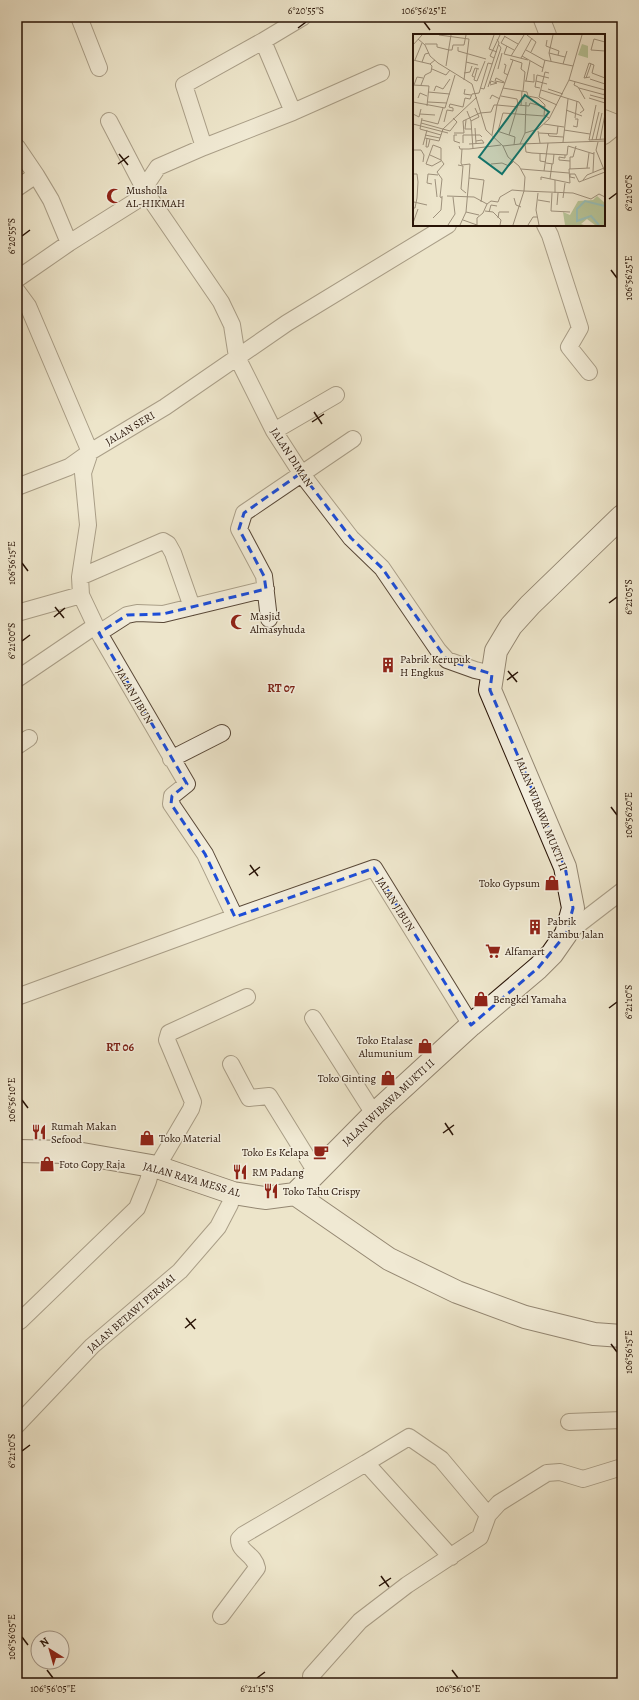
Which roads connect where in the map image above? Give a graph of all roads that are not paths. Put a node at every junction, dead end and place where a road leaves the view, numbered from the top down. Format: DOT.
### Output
graph roads {
  1 [pos="79,17"];
  2 [pos="303,17"];
  3 [pos="541,17"];
  4 [pos="548,34"];
  5 [pos="264,41"];
  6 [pos="99,68"];
  7 [pos="381,72"];
  8 [pos="293,112"];
  9 [pos="109,121"];
  10 [pos="615,122"];
  11 [pos="605,135"];
  12 [pos="17,147"];
  13 [pos="204,147"];
  14 [pos="36,175"];
  15 [pos="17,188"];
  16 [pos="147,194"];
  17 [pos="446,226"];
  18 [pos="545,226"];
  19 [pos="69,244"];
  20 [pos="17,279"];
  21 [pos="17,291"];
  22 [pos="22,309"];
  23 [pos="236,357"];
  24 [pos="588,372"];
  25 [pos="336,395"];
  26 [pos="274,431"];
  27 [pos="353,439"];
  28 [pos="90,452"];
  29 [pos="301,473"];
  30 [pos="17,486"];
  31 [pos="622,516"];
  32 [pos="80,577"];
  33 [pos="266,589"];
  34 [pos="81,595"];
  35 [pos="192,607"];
  36 [pos="17,613"];
  37 [pos="268,619"];
  38 [pos="97,630"];
  39 [pos="492,674"];
  40 [pos="17,679"];
  41 [pos="222,733"];
  42 [pos="171,759"];
  43 [pos="622,891"];
  44 [pos="235,917"];
  45 [pos="566,934"];
  46 [pos="17,997"];
  47 [pos="247,997"];
  48 [pos="313,1018"];
  49 [pos="471,1025"];
  50 [pos="232,1064"];
  51 [pos="374,1114"];
  52 [pos="17,1151"];
  53 [pos="155,1167"];
  54 [pos="316,1172"];
  55 [pos="233,1193"];
  56 [pos="295,1194"];
  57 [pos="20,1321"];
  58 [pos="622,1336"];
  59 [pos="622,1420"];
  60 [pos="569,1422"];
  61 [pos="17,1425"];
  62 [pos="366,1463"];
  63 [pos="622,1467"];
  64 [pos="488,1515"];
  65 [pos="451,1557"];
  66 [pos="221,1616"];
  67 [pos="311,1676"];
  1 -- 6 [label="street"];
  2 -- 5 [label="street"];
  3 -- 4 [label="street"];
  5 -- 8 [label="street"];
  5 -- 13 [label="street"];
  7 -- 8 [label="street"];
  8 -- 13 [label="street"];
  9 -- 16 [label="street, JALAN DIMAN"];
  10 -- 11 [label="street"];
  12 -- 14 [label="street"];
  13 -- 16 [label="street"];
  14 -- 15 [label="street"];
  14 -- 19 [label="street"];
  16 -- 19 [label="street"];
  16 -- 23 [label="street, JALAN DIMAN"];
  17 -- 23 [label="street, JALAN SERI"];
  18 -- 24 [label="street"];
  19 -- 20 [label="street"];
  21 -- 22 [label="street"];
  22 -- 28 [label="street"];
  23 -- 26 [label="street, JALAN DIMAN"];
  23 -- 28 [label="street, JALAN SERI"];
  25 -- 26 [label="street"];
  26 -- 29 [label="street, JALAN DIMAN"];
  27 -- 29 [label="street"];
  28 -- 30 [label="street, JALAN SERI"];
  28 -- 32 [label="street, JALAN JIBUN"];
  29 -- 33 [label="street"];
  29 -- 39 [label="street, JALAN DIMAN"];
  31 -- 39 [label="main road, JALAN WIBAWA MUKTI II"];
  32 -- 34 [label="street, JALAN JIBUN"];
  32 -- 35 [label="street"];
  33 -- 35 [label="street"];
  33 -- 37 [label="street"];
  34 -- 36 [label="street"];
  34 -- 38 [label="street, JALAN JIBUN"];
  35 -- 38 [label="street"];
  38 -- 40 [label="street"];
  38 -- 42 [label="street, JALAN JIBUN"];
  39 -- 45 [label="main road, JALAN WIBAWA MUKTI II"];
  41 -- 42 [label="street"];
  42 -- 44 [label="street, JALAN JIBUN"];
  43 -- 45 [label="street"];
  44 -- 46 [label="street, JALAN JIBUN"];
  44 -- 49 [label="street, JALAN JIBUN"];
  45 -- 49 [label="main road, JALAN WIBAWA MUKTI II"];
  47 -- 53 [label="street"];
  48 -- 51 [label="street"];
  49 -- 51 [label="main road, JALAN WIBAWA MUKTI II"];
  50 -- 54 [label="street"];
  51 -- 54 [label="main road, JALAN WIBAWA MUKTI II"];
  52 -- 53 [label="main road, JALAN RAYA MESS AL"];
  53 -- 55 [label="main road, JALAN RAYA MESS AL"];
  53 -- 57 [label="street"];
  54 -- 56 [label="main road, JALAN WIBAWA MUKTI II"];
  55 -- 56 [label="main road, JALAN RAYA MESS AL"];
  55 -- 61 [label="street, JALAN BETAWI PERMAI"];
  56 -- 58 [label="main road"];
  59 -- 60 [label="street"];
  62 -- 64 [label="street"];
  62 -- 65 [label="street"];
  62 -- 66 [label="street"];
  63 -- 64 [label="street"];
  64 -- 65 [label="street"];
  65 -- 67 [label="street"];
}
